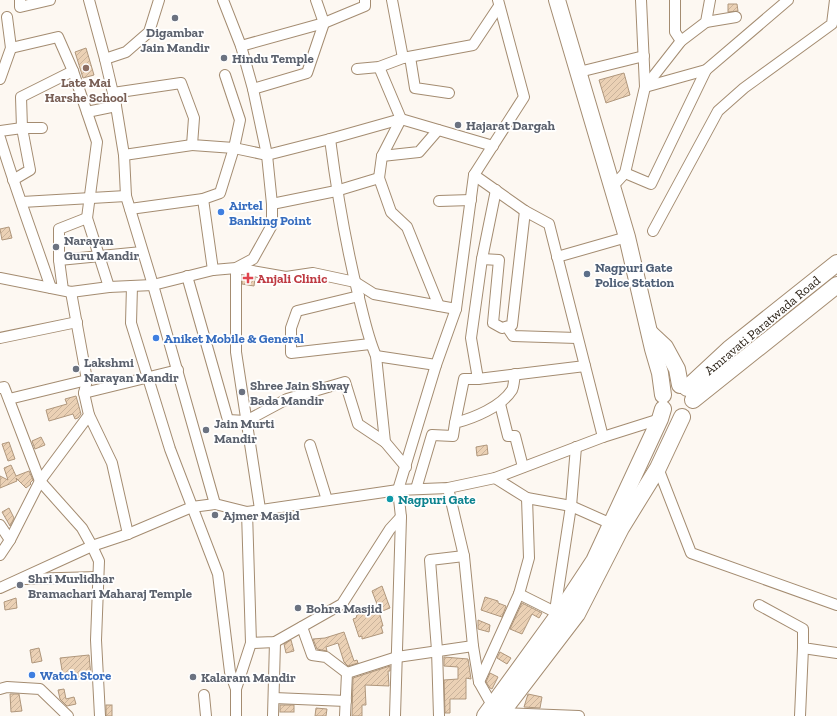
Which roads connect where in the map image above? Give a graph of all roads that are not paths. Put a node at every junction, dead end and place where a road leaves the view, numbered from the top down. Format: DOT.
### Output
graph roads {
  1 [pos="50,0"];
  2 [pos="89,0"];
  3 [pos="158,0"];
  4 [pos="223,0"];
  5 [pos="316,0"];
  6 [pos="365,0"];
  7 [pos="392,0"];
  8 [pos="557,0"];
  9 [pos="641,0"];
  10 [pos="676,0"];
  11 [pos="710,0"];
  12 [pos="788,0"];
  13 [pos="499,3"];
  14 [pos="20,4"];
  15 [pos="836,5"];
  16 [pos="736,17"];
  17 [pos="3,18"];
  18 [pos="706,22"];
  19 [pos="324,23"];
  20 [pos="681,41"];
  21 [pos="241,46"];
  22 [pos="11,48"];
  23 [pos="644,56"];
  24 [pos="407,57"];
  25 [pos="105,59"];
  26 [pos="379,67"];
  27 [pos="357,69"];
  28 [pos="706,70"];
  29 [pos="73,71"];
  30 [pos="579,72"];
  31 [pos="225,75"];
  32 [pos="0,80"];
  33 [pos="645,87"];
  34 [pos="253,89"];
  35 [pos="113,93"];
  36 [pos="449,93"];
  37 [pos="116,106"];
  38 [pos="87,112"];
  39 [pos="401,119"];
  40 [pos="22,128"];
  41 [pos="42,128"];
  42 [pos="438,130"];
  43 [pos="0,132"];
  44 [pos="0,138"];
  45 [pos="330,139"];
  46 [pos="192,145"];
  47 [pos="493,146"];
  48 [pos="234,148"];
  49 [pos="124,155"];
  50 [pos="267,155"];
  51 [pos="382,156"];
  52 [pos="625,173"];
  53 [pos="474,175"];
  54 [pos="379,178"];
  55 [pos="12,180"];
  56 [pos="613,186"];
  57 [pos="496,190"];
  58 [pos="336,191"];
  59 [pos="126,196"];
  60 [pos="90,198"];
  61 [pos="203,199"];
  62 [pos="471,200"];
  63 [pos="439,201"];
  64 [pos="22,202"];
  65 [pos="272,204"];
  66 [pos="130,208"];
  67 [pos="525,210"];
  68 [pos="87,218"];
  69 [pos="653,231"];
  70 [pos="627,237"];
  71 [pos="142,252"];
  72 [pos="99,256"];
  73 [pos="557,258"];
  74 [pos="482,259"];
  75 [pos="59,260"];
  76 [pos="837,263"];
  77 [pos="236,268"];
  78 [pos="213,270"];
  79 [pos="187,276"];
  80 [pos="0,278"];
  81 [pos="354,282"];
  82 [pos="153,285"];
  83 [pos="837,285"];
  84 [pos="132,286"];
  85 [pos="109,287"];
  86 [pos="51,288"];
  87 [pos="67,291"];
  88 [pos="359,296"];
  89 [pos="439,306"];
  90 [pos="456,309"];
  91 [pos="77,322"];
  92 [pos="507,327"];
  93 [pos="650,333"];
  94 [pos="0,338"];
  95 [pos="577,338"];
  96 [pos="370,344"];
  97 [pos="376,356"];
  98 [pos="436,365"];
  99 [pos="585,366"];
  100 [pos="178,370"];
  101 [pos="515,374"];
  102 [pos="148,377"];
  103 [pos="478,379"];
  104 [pos="87,380"];
  105 [pos="0,388"];
  106 [pos="687,391"];
  107 [pos="84,393"];
  108 [pos="9,400"];
  109 [pos="500,404"];
  110 [pos="662,408"];
  111 [pos="89,415"];
  112 [pos="682,416"];
  113 [pos="246,421"];
  114 [pos="455,423"];
  115 [pos="603,437"];
  116 [pos="385,442"];
  117 [pos="310,445"];
  118 [pos="576,447"];
  119 [pos="406,467"];
  120 [pos="523,467"];
  121 [pos="658,468"];
  122 [pos="495,478"];
  123 [pos="40,481"];
  124 [pos="448,488"];
  125 [pos="416,489"];
  126 [pos="398,490"];
  127 [pos="527,498"];
  128 [pos="327,500"];
  129 [pos="215,504"];
  130 [pos="571,506"];
  131 [pos="192,507"];
  132 [pos="260,509"];
  133 [pos="247,512"];
  134 [pos="401,516"];
  135 [pos="0,526"];
  136 [pos="616,526"];
  137 [pos="128,534"];
  138 [pos="10,540"];
  139 [pos="92,546"];
  140 [pos="0,555"];
  141 [pos="464,556"];
  142 [pos="98,577"];
  143 [pos="19,580"];
  144 [pos="0,588"];
  145 [pos="519,594"];
  146 [pos="759,605"];
  147 [pos="837,605"];
  148 [pos="557,612"];
  149 [pos="302,627"];
  150 [pos="252,642"];
  151 [pos="275,642"];
  152 [pos="473,646"];
  153 [pos="803,648"];
  154 [pos="437,650"];
  155 [pos="837,653"];
  156 [pos="397,657"];
  157 [pos="347,673"];
  158 [pos="479,682"];
  159 [pos="0,689"];
  160 [pos="236,689"];
  161 [pos="204,695"];
  162 [pos="274,698"];
  163 [pos="346,701"];
  164 [pos="494,713"];
  165 [pos="68,716"];
  166 [pos="100,716"];
  167 [pos="206,716"];
  168 [pos="236,716"];
  169 [pos="273,716"];
  170 [pos="345,716"];
  171 [pos="395,716"];
  172 [pos="439,716"];
  173 [pos="579,716"];
  174 [pos="800,716"];
  1 -- 14 [label="street"];
  2 -- 25 [label="street"];
  3 -- 25 [label="street"];
  4 -- 21 [label="street"];
  5 -- 19 [label="street"];
  6 -- 19 [label="street"];
  7 -- 24 [label="street"];
  8 -- 30 [label="main road"];
  9 -- 23 [label="street"];
  10 -- 20 [label="street"];
  11 -- 18 [label="street"];
  12 -- 28 [label="street"];
  13 -- 24 [label="street"];
  13 -- 47 [label="street"];
  14 -- 17 [label="street"];
  15 -- 69 [label="street"];
  16 -- 18 [label="street"];
  17 -- 22 [label="street"];
  18 -- 20 [label="street"];
  19 -- 21 [label="street"];
  19 -- 34 [label="street"];
  20 -- 33 [label="street"];
  21 -- 34 [label="street"];
  22 -- 29 [label="street"];
  22 -- 32 [label="street"];
  23 -- 30 [label="street"];
  23 -- 33 [label="street"];
  24 -- 26 [label="street"];
  24 -- 36 [label="street"];
  25 -- 35 [label="street"];
  26 -- 27 [label="street"];
  26 -- 39 [label="street"];
  28 -- 33 [label="street"];
  28 -- 52 [label="street"];
  29 -- 38 [label="street"];
  29 -- 40 [label="street"];
  30 -- 56 [label="main road"];
  31 -- 48 [label="street"];
  33 -- 52 [label="street"];
  34 -- 50 [label="street"];
  35 -- 37 [label="street"];
  35 -- 46 [label="street"];
  37 -- 38 [label="street"];
  37 -- 49 [label="street"];
  38 -- 60 [label="street"];
  39 -- 42 [label="street"];
  39 -- 45 [label="street"];
  39 -- 51 [label="street"];
  40 -- 41 [label="street"];
  40 -- 43 [label="street"];
  40 -- 55 [label="street"];
  42 -- 47 [label="street"];
  42 -- 51 [label="street"];
  44 -- 55 [label="street"];
  45 -- 50 [label="street"];
  45 -- 58 [label="street"];
  46 -- 48 [label="street"];
  46 -- 49 [label="street"];
  47 -- 53 [label="street"];
  48 -- 50 [label="street"];
  48 -- 61 [label="street"];
  49 -- 59 [label="street"];
  50 -- 65 [label="street"];
  51 -- 54 [label="street"];
  52 -- 56 [label="street"];
  53 -- 57 [label="street"];
  53 -- 62 [label="street"];
  54 -- 58 [label="street"];
  54 -- 89 [label="street"];
  55 -- 64 [label="street"];
  56 -- 70 [label="main road"];
  57 -- 67 [label="street"];
  57 -- 74 [label="street"];
  58 -- 65 [label="street"];
  58 -- 81 [label="street"];
  59 -- 60 [label="street"];
  59 -- 66 [label="street"];
  60 -- 64 [label="street"];
  60 -- 68 [label="street"];
  61 -- 66 [label="street"];
  61 -- 78 [label="street"];
  62 -- 63 [label="street"];
  62 -- 90 [label="street"];
  64 -- 86 [label="street"];
  65 -- 77 [label="street"];
  66 -- 71 [label="street"];
  67 -- 73 [label="street"];
  67 -- 92 [label="street"];
  68 -- 72 [label="street"];
  68 -- 75 [label="street"];
  70 -- 73 [label="street"];
  70 -- 93 [label="main road"];
  71 -- 72 [label="street"];
  71 -- 82 [label="street"];
  72 -- 75 [label="street"];
  72 -- 85 [label="street"];
  73 -- 95 [label="street"];
  74 -- 92 [label="street"];
  74 -- 103 [label="street"];
  75 -- 87 [label="street"];
  76 -- 106 [label="main road, Amravati Paratwada Road"];
  77 -- 78 [label="street"];
  77 -- 81 [label="street"];
  77 -- 113 [label="street"];
  78 -- 79 [label="street"];
  79 -- 82 [label="street"];
  79 -- 113 [label="street"];
  80 -- 86 [label="street"];
  81 -- 88 [label="street"];
  81 -- 89 [label="street"];
  82 -- 84 [label="street"];
  82 -- 100 [label="street"];
  83 -- 106 [label="main road, Amravati Paratwada Road"];
  84 -- 85 [label="street"];
  84 -- 102 [label="street"];
  85 -- 87 [label="street"];
  86 -- 87 [label="street"];
  87 -- 91 [label="street"];
  88 -- 96 [label="street"];
  88 -- 96 [label="street"];
  89 -- 90 [label="street"];
  90 -- 98 [label="street"];
  91 -- 94 [label="street"];
  91 -- 104 [label="street"];
  92 -- 95 [label="street"];
  93 -- 106 [label="main road"];
  93 -- 110 [label="main road"];
  95 -- 99 [label="street"];
  96 -- 97 [label="street"];
  97 -- 98 [label="street"];
  97 -- 116 [label="street"];
  98 -- 119 [label="street"];
  99 -- 101 [label="street"];
  99 -- 115 [label="street"];
  100 -- 102 [label="street"];
  100 -- 129 [label="street"];
  101 -- 103 [label="street"];
  101 -- 109 [label="street"];
  102 -- 107 [label="street"];
  102 -- 131 [label="street"];
  103 -- 114 [label="street"];
  104 -- 107 [label="street"];
  104 -- 108 [label="street"];
  105 -- 108 [label="street"];
  106 -- 110 [label="main road"];
  106 -- 112 [label="main road"];
  107 -- 111 [label="street"];
  108 -- 123 [label="street"];
  109 -- 114 [label="street"];
  109 -- 120 [label="street"];
  110 -- 112 [label="main road"];
  110 -- 115 [label="street"];
  110 -- 136 [label="main road"];
  111 -- 123 [label="street"];
  111 -- 137 [label="street"];
  112 -- 121 [label="main road"];
  113 -- 116 [label="street"];
  113 -- 132 [label="street"];
  114 -- 125 [label="street"];
  115 -- 118 [label="street"];
  116 -- 119 [label="street"];
  117 -- 128 [label="street"];
  118 -- 120 [label="street"];
  118 -- 130 [label="street"];
  119 -- 126 [label="street"];
  120 -- 122 [label="street"];
  121 -- 136 [label="main road"];
  121 -- 147 [label="street"];
  122 -- 124 [label="street"];
  122 -- 127 [label="street"];
  123 -- 138 [label="street"];
  123 -- 139 [label="street"];
  124 -- 125 [label="street"];
  124 -- 141 [label="street"];
  125 -- 126 [label="street"];
  126 -- 128 [label="street"];
  126 -- 134 [label="street"];
  127 -- 130 [label="street"];
  127 -- 145 [label="street"];
  128 -- 132 [label="street"];
  129 -- 131 [label="street"];
  129 -- 133 [label="street"];
  130 -- 136 [label="street"];
  130 -- 148 [label="street"];
  131 -- 137 [label="street"];
  131 -- 160 [label="street"];
  132 -- 133 [label="street"];
  133 -- 150 [label="street"];
  134 -- 149 [label="street"];
  134 -- 156 [label="street"];
  135 -- 138 [label="street"];
  136 -- 148 [label="main road"];
  136 -- 164 [label="main road"];
  137 -- 139 [label="street"];
  138 -- 140 [label="street"];
  139 -- 142 [label="street"];
  139 -- 143 [label="street"];
  141 -- 152 [label="street"];
  141 -- 154 [label="street"];
  142 -- 143 [label="street"];
  142 -- 166 [label="street"];
  143 -- 144 [label="street"];
  145 -- 148 [label="street"];
  145 -- 158 [label="street"];
  146 -- 153 [label="street"];
  148 -- 164 [label="main road"];
  149 -- 151 [label="street"];
  149 -- 157 [label="street"];
  150 -- 151 [label="street"];
  150 -- 160 [label="street"];
  151 -- 162 [label="street"];
  152 -- 154 [label="street"];
  152 -- 158 [label="street"];
  153 -- 155 [label="street"];
  153 -- 174 [label="street"];
  154 -- 156 [label="street"];
  154 -- 172 [label="street"];
  156 -- 157 [label="street"];
  156 -- 171 [label="street"];
  157 -- 163 [label="street"];
  158 -- 164 [label="street"];
  159 -- 165 [label="street"];
  160 -- 168 [label="street"];
  161 -- 167 [label="street"];
  162 -- 163 [label="street"];
  162 -- 169 [label="street"];
  163 -- 170 [label="street"];
  164 -- 173 [label="street"];
}
